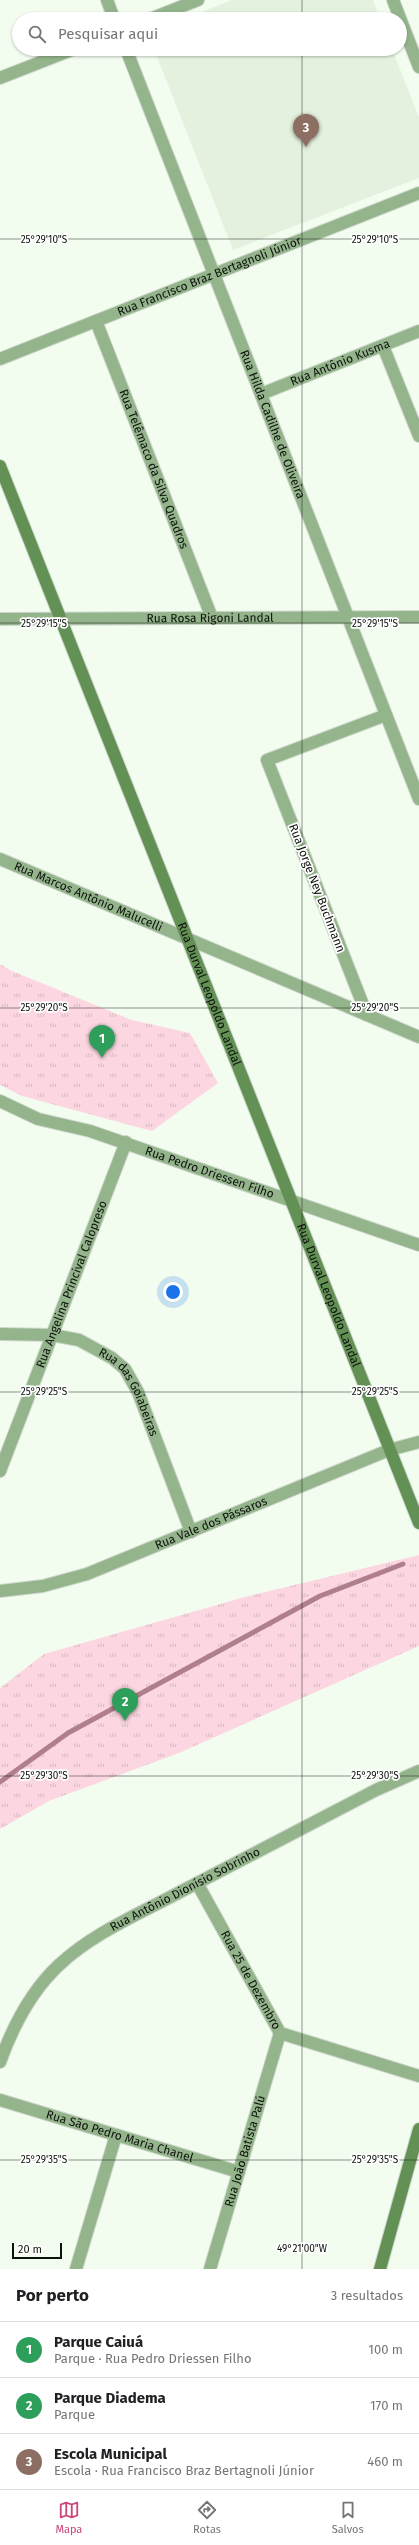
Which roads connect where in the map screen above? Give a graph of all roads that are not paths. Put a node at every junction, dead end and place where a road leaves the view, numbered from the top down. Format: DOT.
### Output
graph roads {
  1 [pos="107,0"];
  2 [pos="198,0"];
  3 [pos="393,0"];
  4 [pos="111,12"];
  5 [pos="168,12"];
  6 [pos="398,12"];
  7 [pos="407,36"];
  8 [pos="56,56"];
  9 [pos="129,56"];
  10 [pos="419,67"];
  11 [pos="0,78"];
  12 [pos="419,193"];
  13 [pos="214,274"];
  14 [pos="96,321"];
  15 [pos="419,331"];
  16 [pos="383,346"];
  17 [pos="0,359"];
  18 [pos="261,394"];
  19 [pos="419,436"];
  20 [pos="0,466"];
  21 [pos="348,617"];
  22 [pos="419,617"];
  23 [pos="60,618"];
  24 [pos="212,618"];
  25 [pos="0,619"];
  26 [pos="386,715"];
  27 [pos="419,799"];
  28 [pos="0,859"];
  29 [pos="187,938"];
  30 [pos="367,1015"];
  31 [pos="419,1037"];
  32 [pos="1,1103"];
  33 [pos="126,1142"];
  34 [pos="290,1201"];
  35 [pos="419,1245"];
  36 [pos="0,1334"];
  37 [pos="52,1335"];
  38 [pos="419,1442"];
  39 [pos="389,1450"];
  40 [pos="0,1471"];
  41 [pos="419,1523"];
  42 [pos="191,1532"];
  43 [pos="0,1591"];
  44 [pos="419,1771"];
  45 [pos="197,1883"];
  46 [pos="280,2033"];
  47 [pos="0,2062"];
  48 [pos="419,2076"];
  49 [pos="0,2100"];
  50 [pos="419,2129"];
  51 [pos="116,2135"];
  52 [pos="239,2172"];
  53 [pos="76,2269"];
  54 [pos="210,2269"];
  55 [pos="380,2269"];
  1 -- 4 [label="street"];
  2 -- 5 [label="street"];
  3 -- 6 [label="street"];
  7 -- 10 [label="street"];
  8 -- 11 [label="street"];
  9 -- 13 [label="street, Rua Hilda Cadilhe de Oliveira"];
  12 -- 13 [label="street, Rua Francisco Braz Bertagnoli Júnior"];
  13 -- 14 [label="street, Rua Francisco Braz Bertagnoli Júnior"];
  13 -- 18 [label="street, Rua Hilda Cadilhe de Oliveira"];
  14 -- 17 [label="street, Rua Francisco Braz Bertagnoli Júnior"];
  14 -- 24 [label="street, Rua Telêmaco da Silva Quadros"];
  15 -- 16 [label="street, Rua Antônio Kusma"];
  16 -- 18 [label="street, Rua Antônio Kusma"];
  16 -- 19 [label="street"];
  18 -- 21 [label="street, Rua Hilda Cadilhe de Oliveira"];
  20 -- 23 [label="street, Rua Durval Leopoldo Landal"];
  21 -- 22 [label="street, Rua Rosa Rigoni Landal"];
  21 -- 24 [label="street, Rua Rosa Rigoni Landal"];
  21 -- 26 [label="street, Rua Hilda Cadilhe de Oliveira"];
  23 -- 24 [label="street, Rua Rosa Rigoni Landal"];
  23 -- 25 [label="street, Rua Rosa Rigoni Landal"];
  23 -- 29 [label="street, Rua Durval Leopoldo Landal"];
  26 -- 27 [label="street, Rua Hilda Cadilhe de Oliveira"];
  26 -- 30 [label="street, Rua Jorge Ney Buchmann"];
  28 -- 29 [label="street, Rua Marcos Antônio Malucelli"];
  29 -- 30 [label="street, Rua Marcos Antônio Malucelli"];
  29 -- 34 [label="street, Rua Durval Leopoldo Landal"];
  30 -- 31 [label="street, Rua Marcos Antônio Malucelli"];
  32 -- 33 [label="street, Rua Pedro Driessen Filho"];
  33 -- 34 [label="street, Rua Pedro Driessen Filho"];
  33 -- 37 [label="street, Rua Angelina Princival Calopreso"];
  34 -- 35 [label="street, Rua Pedro Driessen Filho"];
  34 -- 39 [label="street, Rua Durval Leopoldo Landal"];
  36 -- 37 [label="street, Rua das Goiabeiras"];
  37 -- 40 [label="street, Rua Angelina Princival Calopreso"];
  37 -- 42 [label="street, Rua das Goiabeiras"];
  38 -- 39 [label="street, Rua Vale dos Pássaros"];
  39 -- 41 [label="street, Rua Durval Leopoldo Landal"];
  39 -- 42 [label="street, Rua Vale dos Pássaros"];
  42 -- 43 [label="street, Rua Vale dos Pássaros"];
  44 -- 45 [label="street, Rua Antônio Dionísio Sobrinho"];
  45 -- 46 [label="street, Rua 25 de Dezembro"];
  45 -- 47 [label="street, Rua Antônio Dionísio Sobrinho"];
  46 -- 48 [label="street, Rua 25 de Dezembro"];
  46 -- 52 [label="street, Rua João Batista Palú"];
  49 -- 51 [label="street, Rua São Pedro Maria Chanel"];
  50 -- 55 [label="street"];
  51 -- 52 [label="street, Rua São Pedro Maria Chanel"];
  51 -- 53 [label="street"];
  52 -- 54 [label="street, Rua João Batista Palú"];
}
